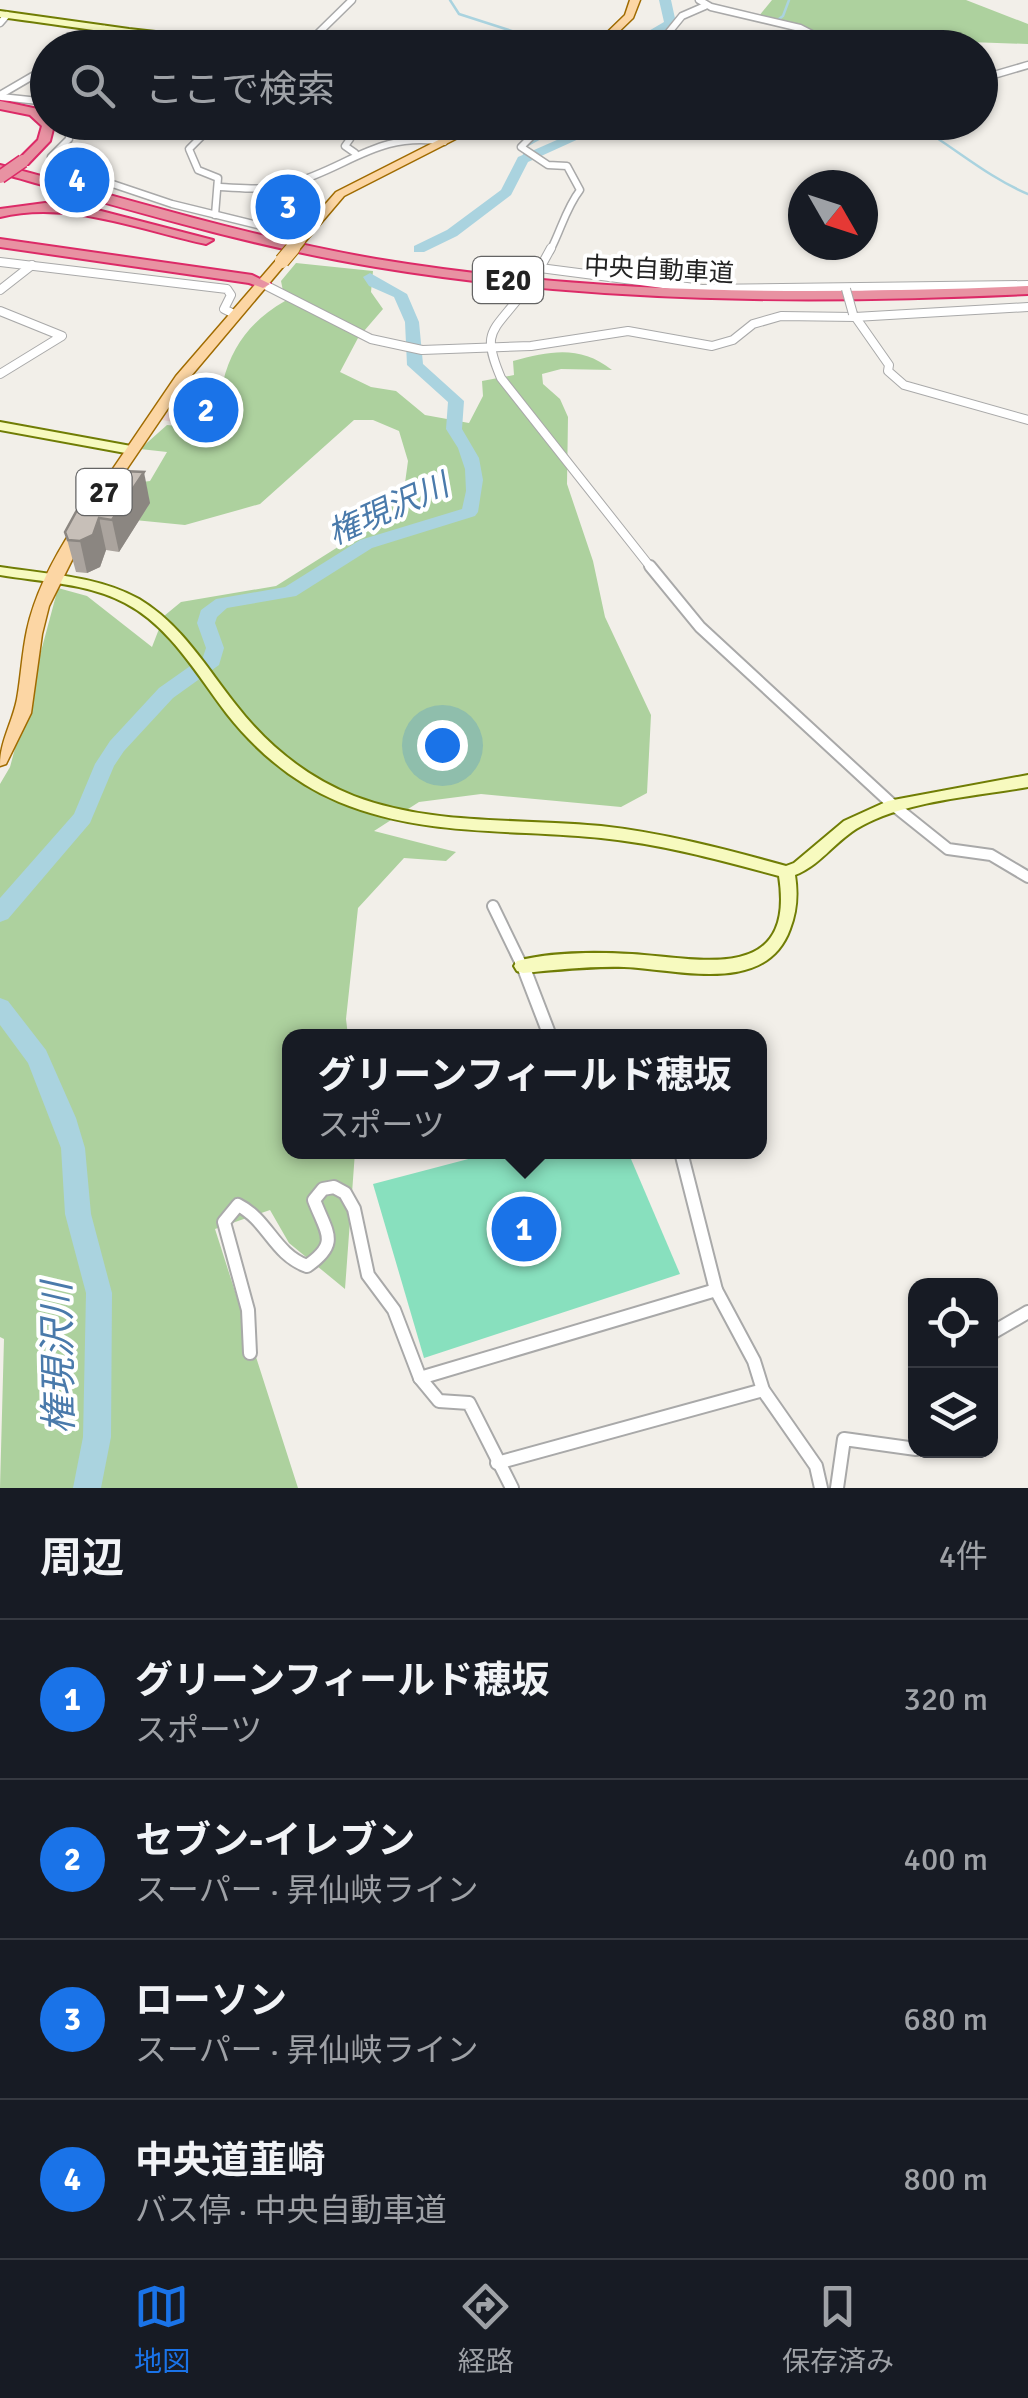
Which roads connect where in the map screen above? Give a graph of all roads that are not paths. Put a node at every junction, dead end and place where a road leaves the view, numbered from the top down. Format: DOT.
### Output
graph roads {
  1 [pos="352,0"];
  2 [pos="635,0"];
  3 [pos="702,3"];
  4 [pos="2,17"];
  5 [pos="104,29"];
  6 [pos="114,30"];
  7 [pos="321,30"];
  8 [pos="615,30"];
  9 [pos="671,30"];
  10 [pos="804,30"];
  11 [pos="1028,65"];
  12 [pos="998,71"];
  13 [pos="30,78"];
  14 [pos="0,96"];
  15 [pos="30,100"];
  16 [pos="0,107"];
  17 [pos="30,117"];
  18 [pos="37,140"];
  19 [pos="68,140"];
  20 [pos="197,140"];
  21 [pos="349,140"];
  22 [pos="399,140"];
  23 [pos="425,140"];
  24 [pos="448,140"];
  25 [pos="528,140"];
  26 [pos="444,142"];
  27 [pos="354,153"];
  28 [pos="0,171"];
  29 [pos="220,186"];
  30 [pos="0,213"];
  31 [pos="214,215"];
  32 [pos="301,238"];
  33 [pos="0,252"];
  34 [pos="316,258"];
  35 [pos="32,265"];
  36 [pos="540,268"];
  37 [pos="529,274"];
  38 [pos="263,284"];
  39 [pos="846,288"];
  40 [pos="0,290"];
  41 [pos="1028,291"];
  42 [pos="521,295"];
  43 [pos="1028,307"];
  44 [pos="0,311"];
  45 [pos="234,314"];
  46 [pos="854,315"];
  47 [pos="488,347"];
  48 [pos="0,374"];
  49 [pos="1028,420"];
  50 [pos="0,426"];
  51 [pos="131,450"];
  52 [pos="0,570"];
  53 [pos="52,580"];
  54 [pos="0,760"];
  55 [pos="1028,781"];
  56 [pos="893,805"];
  57 [pos="786,872"];
  58 [pos="1028,877"];
  59 [pos="493,906"];
  60 [pos="523,966"];
  61 [pos="547,1029"];
  62 [pos="683,1159"];
  63 [pos="716,1290"];
  64 [pos="1028,1312"];
  65 [pos="998,1329"];
  66 [pos="250,1353"];
  67 [pos="420,1378"];
  68 [pos="763,1390"];
  69 [pos="908,1451"];
  70 [pos="497,1464"];
  71 [pos="512,1488"];
  72 [pos="821,1488"];
  73 [pos="838,1488"];
  1 -- 7 [label="street"];
  2 -- 8 [label="main road"];
  3 -- 9 [label="street"];
  3 -- 10 [label="street"];
  4 -- 5 [label="street"];
  5 -- 6 [label="street"];
  11 -- 12 [label="street"];
  13 -- 14 [label="street"];
  14 -- 15 [label="street"];
  16 -- 17 [label="highway, bridge"];
  18 -- 28 [label="highway, bridge"];
  19 -- 31 [label="street"];
  20 -- 29 [label="street"];
  21 -- 27 [label="street"];
  22 -- 27 [label="street"];
  23 -- 26 [label="street"];
  24 -- 26 [label="main road, 27"];
  25 -- 36 [label="street"];
  26 -- 32 [label="main road, 27"];
  27 -- 29 [label="street"];
  28 -- 34 [label="highway, 中央自動車道 / E20"];
  28 -- 41 [label="highway, 中央自動車道 / E20"];
  29 -- 31 [label="street"];
  30 -- 34 [label="highway"];
  31 -- 32 [label="street"];
  32 -- 38 [label="main road, 27, bridge"];
  33 -- 35 [label="street"];
  33 -- 38 [label="highway"];
  34 -- 41 [label="highway, 中央自動車道 / E20"];
  35 -- 40 [label="street"];
  35 -- 45 [label="street"];
  36 -- 37 [label="street"];
  36 -- 39 [label="street"];
  38 -- 45 [label="main road, 27"];
  38 -- 47 [label="street"];
  39 -- 41 [label="street"];
  39 -- 46 [label="street, bridge"];
  42 -- 47 [label="street"];
  43 -- 46 [label="street"];
  44 -- 48 [label="street"];
  45 -- 51 [label="main road, 27"];
  46 -- 47 [label="street"];
  46 -- 49 [label="street"];
  47 -- 56 [label="street"];
  50 -- 51 [label="street"];
  51 -- 53 [label="main road, 27"];
  52 -- 53 [label="street"];
  53 -- 54 [label="main road, 27"];
  53 -- 57 [label="street"];
  55 -- 56 [label="street"];
  56 -- 57 [label="street"];
  56 -- 58 [label="street"];
  57 -- 60 [label="street"];
  59 -- 60 [label="street"];
  60 -- 61 [label="street"];
  62 -- 63 [label="street"];
  63 -- 67 [label="street"];
  63 -- 68 [label="street"];
  64 -- 65 [label="street"];
  66 -- 67 [label="street"];
  67 -- 70 [label="street"];
  68 -- 70 [label="street"];
  68 -- 72 [label="street"];
  69 -- 73 [label="street"];
  70 -- 71 [label="street"];
}
